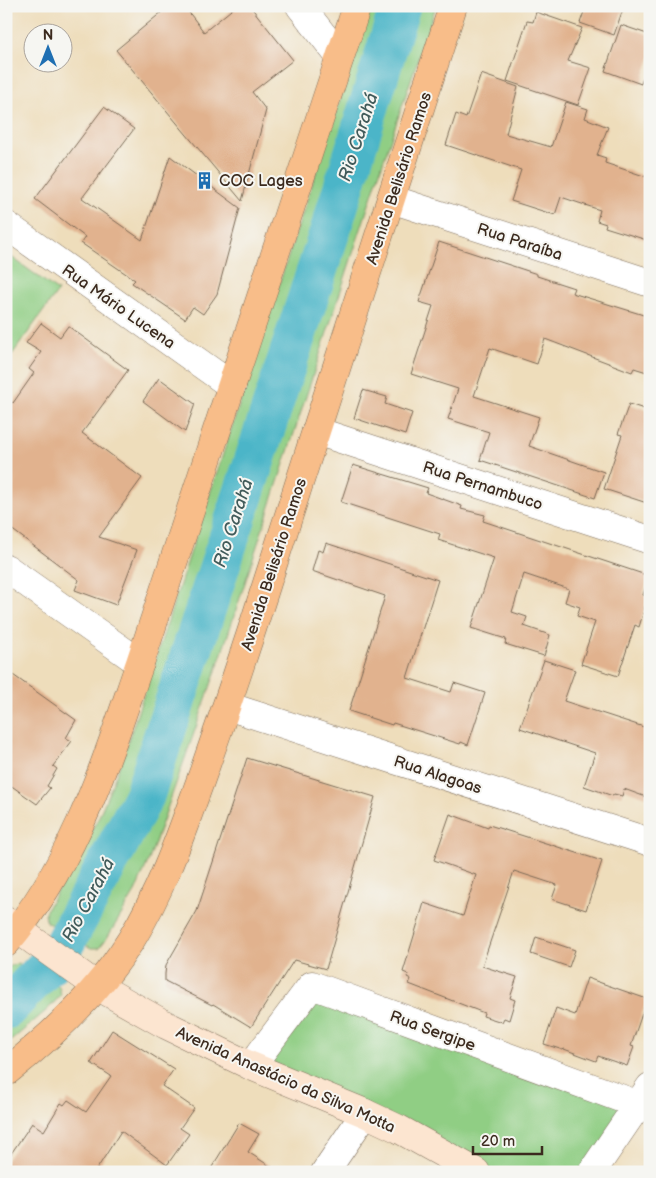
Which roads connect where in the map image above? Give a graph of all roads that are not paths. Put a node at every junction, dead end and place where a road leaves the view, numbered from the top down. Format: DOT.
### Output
graph roads {
  1 [pos="300,6"];
  2 [pos="357,6"];
  3 [pos="453,6"];
  4 [pos="340,57"];
  5 [pos="391,200"];
  6 [pos="6,226"];
  7 [pos="650,283"];
  8 [pos="232,386"];
  9 [pos="316,431"];
  10 [pos="650,540"];
  11 [pos="6,568"];
  12 [pos="140,663"];
  13 [pos="227,706"];
  14 [pos="650,842"];
  15 [pos="17,934"];
  16 [pos="88,979"];
  17 [pos="251,1066"];
  18 [pos="6,1072"];
  19 [pos="646,1101"];
  20 [pos="365,1113"];
  21 [pos="325,1172"];
  22 [pos="476,1172"];
  23 [pos="592,1172"];
  1 -- 4 [label="street"];
  2 -- 4 [label="main road"];
  3 -- 5 [label="main road, Avenida Belisário Ramos"];
  4 -- 8 [label="main road"];
  5 -- 7 [label="street, Rua Paraíba"];
  5 -- 9 [label="main road, Avenida Belisário Ramos"];
  6 -- 8 [label="street, Rua Mário Lucena"];
  8 -- 12 [label="main road"];
  9 -- 10 [label="street, Rua Pernambuco"];
  9 -- 13 [label="main road, Avenida Belisário Ramos"];
  11 -- 12 [label="street"];
  12 -- 15 [label="main road"];
  13 -- 14 [label="street, Rua Alagoas"];
  13 -- 16 [label="main road, Avenida Belisário Ramos"];
  15 -- 16 [label="main road, Avenida Anastácio da Silva Motta"];
  16 -- 17 [label="main road, Avenida Anastácio da Silva Motta"];
  16 -- 18 [label="main road, Avenida Belisário Ramos"];
  17 -- 19 [label="street, Rua Sergipe"];
  17 -- 20 [label="main road, Avenida Anastácio da Silva Motta"];
  19 -- 23 [label="street"];
  20 -- 21 [label="street"];
  20 -- 22 [label="main road, Avenida Anastácio da Silva Motta"];
}
